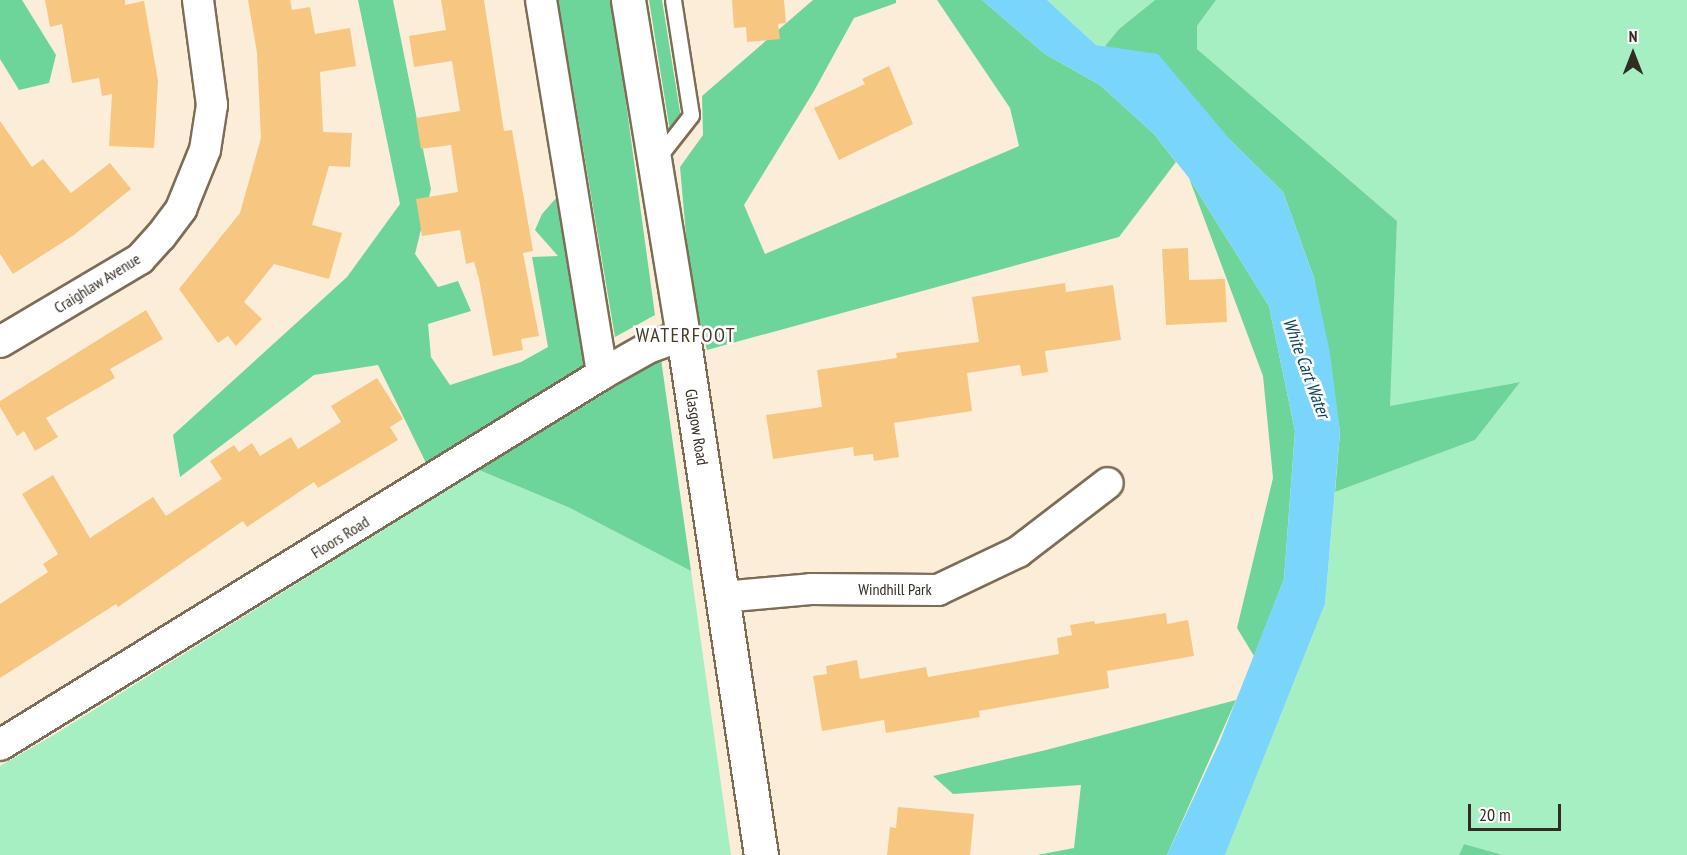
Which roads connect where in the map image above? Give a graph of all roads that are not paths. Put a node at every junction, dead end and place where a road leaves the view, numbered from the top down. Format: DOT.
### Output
graph roads {
  1 [pos="198,0"];
  2 [pos="541,0"];
  3 [pos="628,0"];
  4 [pos="673,0"];
  5 [pos="655,163"];
  6 [pos="3,335"];
  7 [pos="683,335"];
  8 [pos="602,375"];
  9 [pos="1108,483"];
  10 [pos="722,597"];
  11 [pos="0,746"];
  12 [pos="761,855"];
  1 -- 6 [label="street, Craighlaw Avenue"];
  2 -- 8 [label="street"];
  3 -- 5 [label="main road, Glasgow Road"];
  4 -- 5 [label="lane"];
  5 -- 7 [label="main road, Glasgow Road"];
  7 -- 8 [label="street, Floors Road"];
  7 -- 10 [label="main road, Glasgow Road"];
  8 -- 11 [label="street, Floors Road"];
  9 -- 10 [label="street, Windhill Park"];
  10 -- 12 [label="main road, Glasgow Road"];
}
